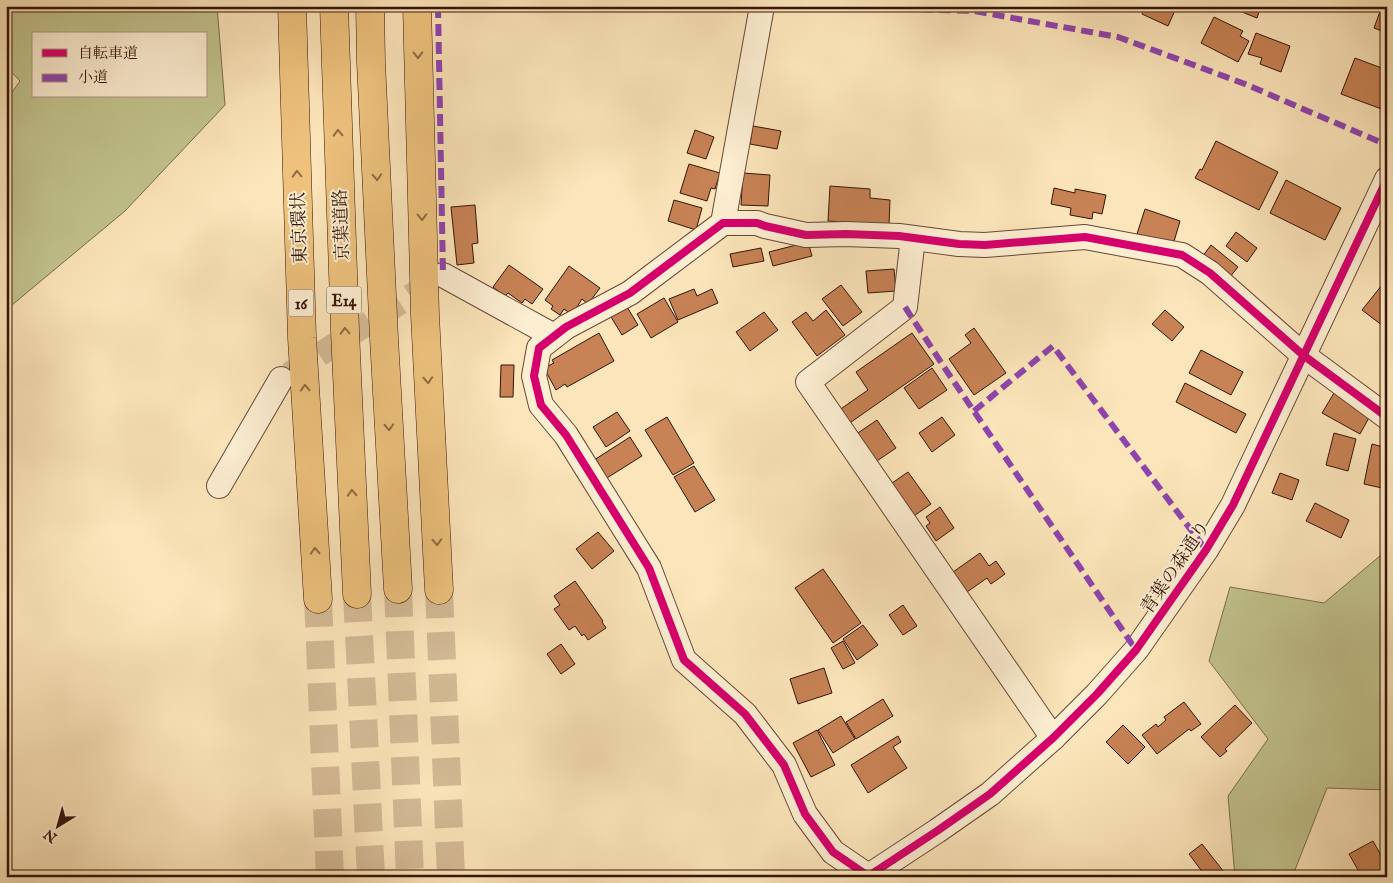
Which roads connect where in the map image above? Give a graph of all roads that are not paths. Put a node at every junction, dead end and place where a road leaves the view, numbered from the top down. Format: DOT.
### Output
graph roads {
  1 [pos="292,6"];
  2 [pos="334,6"];
  3 [pos="370,6"];
  4 [pos="417,6"];
  5 [pos="762,6"];
  6 [pos="1387,179"];
  7 [pos="723,223"];
  8 [pos="913,238"];
  9 [pos="443,275"];
  10 [pos="554,336"];
  11 [pos="1304,355"];
  12 [pos="281,379"];
  13 [pos="1387,417"];
  14 [pos="219,486"];
  15 [pos="398,588"];
  16 [pos="439,590"];
  17 [pos="357,594"];
  18 [pos="318,599"];
  19 [pos="1053,738"];
  20 [pos="867,876"];
  18 -- 1 [label="highway, 東京環状 / 16, one-way"];
  17 -- 2 [label="highway, 京葉道路 / E14, one-way"];
  3 -- 15 [label="highway, E14, one-way"];
  4 -- 16 [label="highway, one-way"];
  5 -- 7 [label="street"];
  6 -- 11 [label="street, 青葉の森通り"];
  7 -- 8 [label="street"];
  7 -- 10 [label="street"];
  8 -- 11 [label="street"];
  8 -- 19 [label="street"];
  9 -- 10 [label="street"];
  10 -- 20 [label="street"];
  11 -- 13 [label="street"];
  11 -- 19 [label="street, 青葉の森通り"];
  12 -- 14 [label="street"];
  19 -- 20 [label="street, 青葉の森通り"];
}
